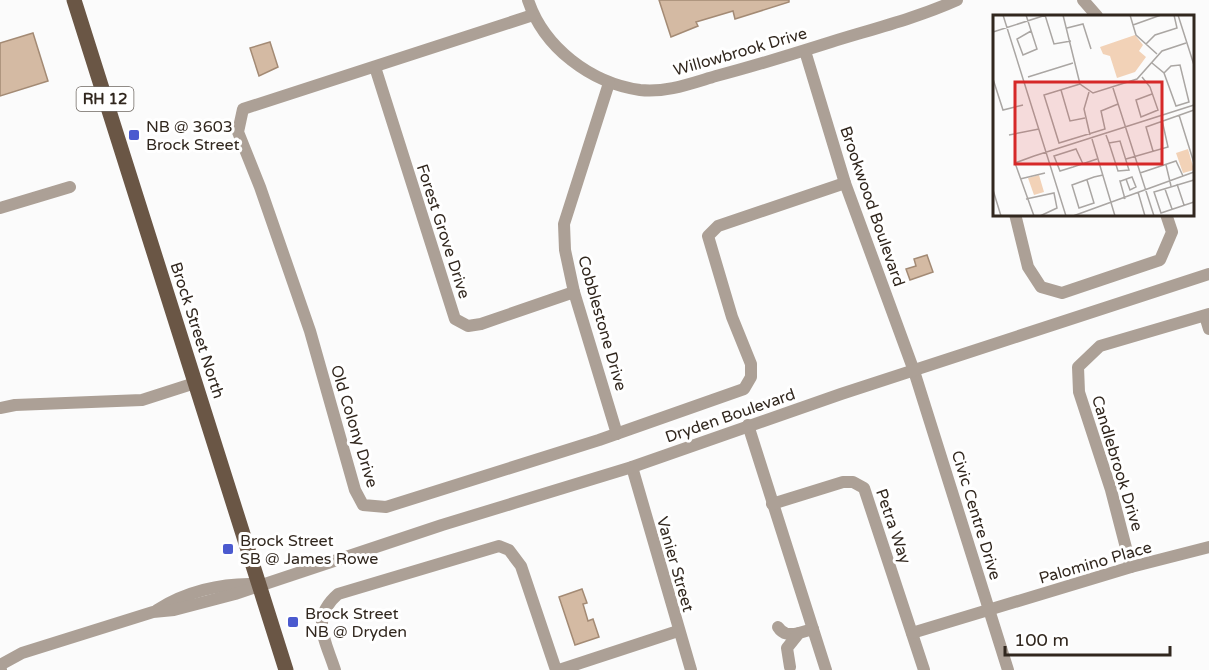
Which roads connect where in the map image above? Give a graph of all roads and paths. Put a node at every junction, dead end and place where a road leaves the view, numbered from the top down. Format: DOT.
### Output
graph roads {
  1 [pos="74,0"];
  2 [pos="528,0"];
  3 [pos="957,0"];
  4 [pos="1083,0"];
  5 [pos="533,15"];
  6 [pos="1096,15"];
  7 [pos="805,51"];
  8 [pos="375,67"];
  9 [pos="609,83"];
  10 [pos="845,183"];
  11 [pos="70,186"];
  12 [pos="0,208"];
  13 [pos="1015,216"];
  14 [pos="1167,216"];
  15 [pos="1209,274"];
  16 [pos="574,292"];
  17 [pos="1207,315"];
  18 [pos="1209,329"];
  19 [pos="915,371"];
  20 [pos="195,383"];
  21 [pos="0,408"];
  22 [pos="748,425"];
  23 [pos="617,434"];
  24 [pos="632,467"];
  25 [pos="772,504"];
  26 [pos="1209,547"];
  27 [pos="1131,567"];
  28 [pos="261,585"];
  29 [pos="990,610"];
  30 [pos="778,627"];
  31 [pos="813,629"];
  32 [pos="678,631"];
  33 [pos="799,633"];
  34 [pos="912,633"];
  35 [pos="790,667"];
  36 [pos="1,670"];
  37 [pos="286,670"];
  38 [pos="335,670"];
  39 [pos="557,670"];
  40 [pos="691,670"];
  41 [pos="826,670"];
  42 [pos="924,670"];
  43 [pos="1008,670"];
  1 -- 20 [label="main road, Brock Street North / RH 12"];
  2 -- 5 [label="street, Willowbrook Drive"];
  3 -- 7 [label="street, Willowbrook Drive"];
  4 -- 6 [label="street"];
  5 -- 8 [label="street, Old Colony Drive"];
  5 -- 9 [label="street, Willowbrook Drive"];
  7 -- 9 [label="street, Willowbrook Drive"];
  7 -- 10 [label="street, Brookwood Boulevard"];
  8 -- 16 [label="street, Forest Grove Drive"];
  8 -- 23 [label="street, Old Colony Drive"];
  9 -- 16 [label="street, Cobblestone Drive"];
  10 -- 19 [label="street, Brookwood Boulevard"];
  10 -- 23 [label="street, Old Colony Drive"];
  11 -- 12 [label="street"];
  13 -- 14 [label="street"];
  15 -- 19 [label="street, Dryden Boulevard"];
  16 -- 23 [label="street, Cobblestone Drive"];
  17 -- 18 [label="street"];
  17 -- 27 [label="street, Candlebrook Drive"];
  19 -- 22 [label="street, Dryden Boulevard"];
  19 -- 29 [label="street, Civic Centre Drive"];
  20 -- 21 [label="street"];
  20 -- 28 [label="main road, Brock Street North / RH 12"];
  22 -- 24 [label="street, Dryden Boulevard"];
  22 -- 25 [label="street"];
  24 -- 28 [label="street, Dryden Boulevard"];
  24 -- 32 [label="street, Vanier Street"];
  25 -- 31 [label="street"];
  25 -- 34 [label="street, Petra Way"];
  26 -- 27 [label="street, Palomino Place"];
  27 -- 29 [label="street, Palomino Place"];
  28 -- 36 [label="street, Dryden Boulevard"];
  28 -- 37 [label="main road, Brock Street North / RH 12"];
  29 -- 34 [label="street"];
  29 -- 43 [label="street, Civic Centre Drive"];
  30 -- 33 [label="street"];
  31 -- 33 [label="street"];
  31 -- 41 [label="street"];
  32 -- 39 [label="street"];
  32 -- 40 [label="street, Vanier Street"];
  33 -- 35 [label="street"];
  34 -- 42 [label="street, Petra Way"];
  38 -- 39 [label="street"];
}
